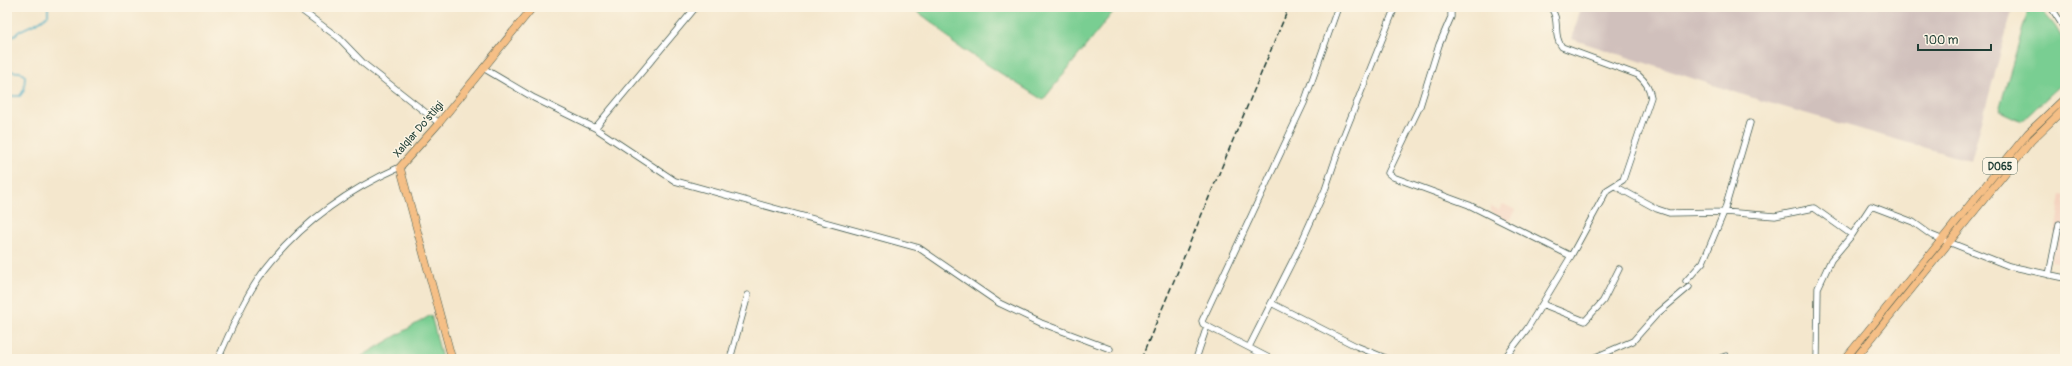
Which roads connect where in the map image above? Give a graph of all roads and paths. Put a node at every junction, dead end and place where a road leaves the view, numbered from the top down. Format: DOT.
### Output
graph roads {
  1 [pos="297,7"];
  2 [pos="533,7"];
  3 [pos="696,7"];
  4 [pos="1338,7"];
  5 [pos="1395,7"];
  6 [pos="1451,7"];
  7 [pos="1550,7"];
  8 [pos="2051,7"];
  9 [pos="2065,28"];
  10 [pos="483,68"];
  11 [pos="2065,98"];
  12 [pos="2065,108"];
  13 [pos="439,123"];
  14 [pos="1750,123"];
  15 [pos="595,128"];
  16 [pos="400,167"];
  17 [pos="1615,186"];
  18 [pos="1724,212"];
  19 [pos="2058,224"];
  20 [pos="1852,235"];
  21 [pos="1941,239"];
  22 [pos="1949,242"];
  23 [pos="1571,256"];
  24 [pos="1619,269"];
  25 [pos="2049,275"];
  26 [pos="2065,278"];
  27 [pos="748,296"];
  28 [pos="1271,303"];
  29 [pos="1542,304"];
  30 [pos="1207,326"];
  31 [pos="1249,347"];
  32 [pos="1110,349"];
  33 [pos="1726,356"];
  34 [pos="218,359"];
  35 [pos="452,359"];
  36 [pos="730,359"];
  37 [pos="1196,359"];
  38 [pos="1271,359"];
  39 [pos="1388,359"];
  40 [pos="1504,359"];
  41 [pos="1591,359"];
  42 [pos="1718,359"];
  43 [pos="1817,359"];
  44 [pos="1845,359"];
  45 [pos="1855,359"];
  1 -- 13 [label="street"];
  2 -- 10 [label="main road, Xalqlar Do’stligi"];
  3 -- 15 [label="street"];
  4 -- 30 [label="street"];
  5 -- 28 [label="street"];
  6 -- 23 [label="street"];
  7 -- 17 [label="street"];
  8 -- 9 [label="street"];
  10 -- 13 [label="main road, Xalqlar Do’stligi"];
  10 -- 15 [label="street"];
  11 -- 21 [label="main road, D065"];
  12 -- 22 [label="main road, D065"];
  13 -- 16 [label="main road, Xalqlar Do’stligi"];
  14 -- 18 [label="street"];
  15 -- 32 [label="street"];
  16 -- 34 [label="street"];
  16 -- 35 [label="main road, Xalqlar Do’stligi"];
  17 -- 18 [label="street"];
  17 -- 23 [label="street"];
  18 -- 20 [label="street"];
  18 -- 41 [label="street"];
  19 -- 25 [label="street"];
  20 -- 21 [label="street"];
  20 -- 43 [label="street"];
  21 -- 22 [label="street"];
  21 -- 44 [label="main road, D065"];
  22 -- 25 [label="street"];
  22 -- 45 [label="main road, D065"];
  23 -- 29 [label="street"];
  24 -- 29 [label="street"];
  25 -- 26 [label="street"];
  27 -- 36 [label="street"];
  28 -- 31 [label="street"];
  28 -- 39 [label="street"];
  29 -- 40 [label="street"];
  30 -- 31 [label="street"];
  30 -- 37 [label="street"];
  31 -- 38 [label="street"];
  33 -- 42 [label="street"];
}
